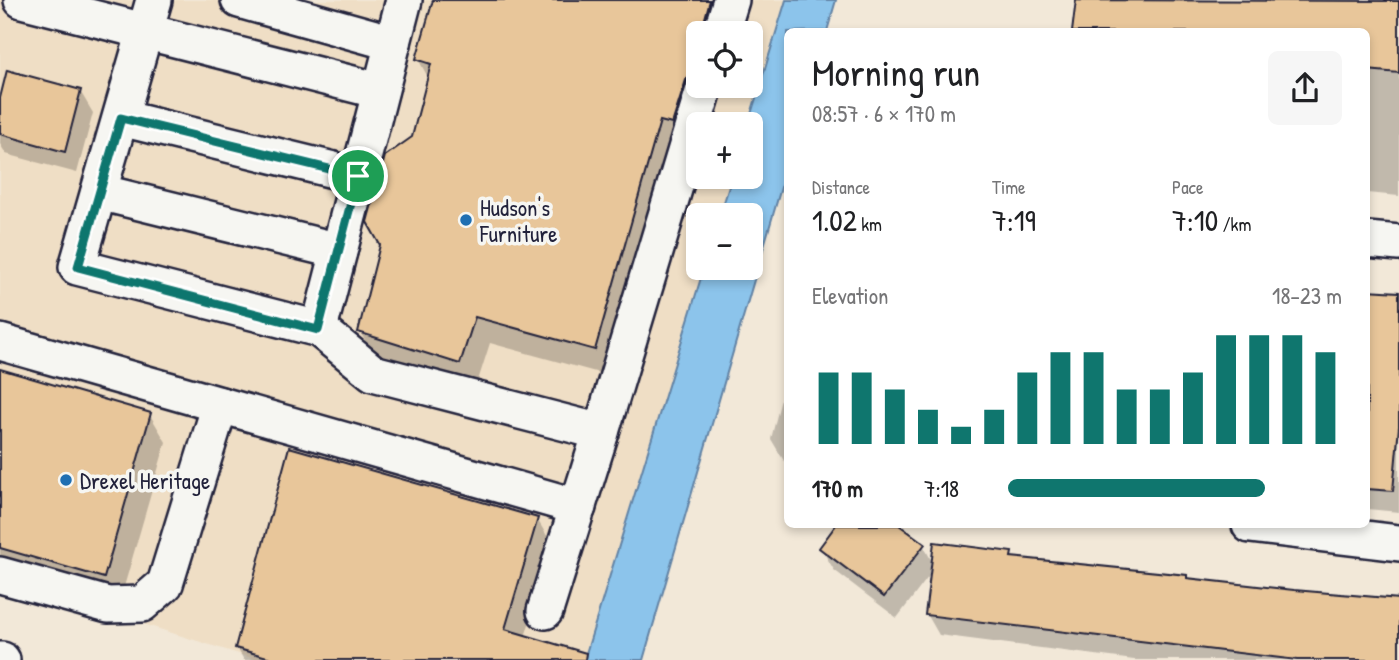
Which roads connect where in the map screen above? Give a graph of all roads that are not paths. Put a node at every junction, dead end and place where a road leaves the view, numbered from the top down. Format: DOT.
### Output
graph roads {
  1 [pos="22,0"];
  2 [pos="154,0"];
  3 [pos="239,0"];
  4 [pos="404,0"];
  5 [pos="731,0"];
  6 [pos="725,21"];
  7 [pos="145,33"];
  8 [pos="393,43"];
  9 [pos="380,91"];
  10 [pos="701,98"];
  11 [pos="121,118"];
  12 [pos="358,176"];
  13 [pos="99,192"];
  14 [pos="1370,240"];
  15 [pos="1399,243"];
  16 [pos="339,251"];
  17 [pos="318,330"];
  18 [pos="0,342"];
  19 [pos="220,405"];
  20 [pos="601,432"];
  21 [pos="578,507"];
  22 [pos="1275,528"];
  23 [pos="1399,543"];
  24 [pos="0,575"];
  25 [pos="545,611"];
  1 -- 7 [label="street"];
  2 -- 7 [label="street"];
  3 -- 8 [label="street"];
  4 -- 8 [label="street"];
  5 -- 6 [label="street"];
  7 -- 9 [label="street"];
  7 -- 11 [label="street"];
  8 -- 9 [label="street"];
  9 -- 12 [label="street"];
  10 -- 20 [label="street"];
  11 -- 12 [label="street"];
  11 -- 13 [label="street"];
  12 -- 16 [label="street"];
  13 -- 16 [label="street"];
  13 -- 17 [label="street"];
  14 -- 15 [label="street"];
  16 -- 17 [label="street"];
  17 -- 20 [label="street"];
  18 -- 19 [label="street"];
  19 -- 21 [label="street"];
  19 -- 24 [label="street"];
  20 -- 21 [label="street"];
  21 -- 25 [label="street"];
  22 -- 23 [label="street"];
}
